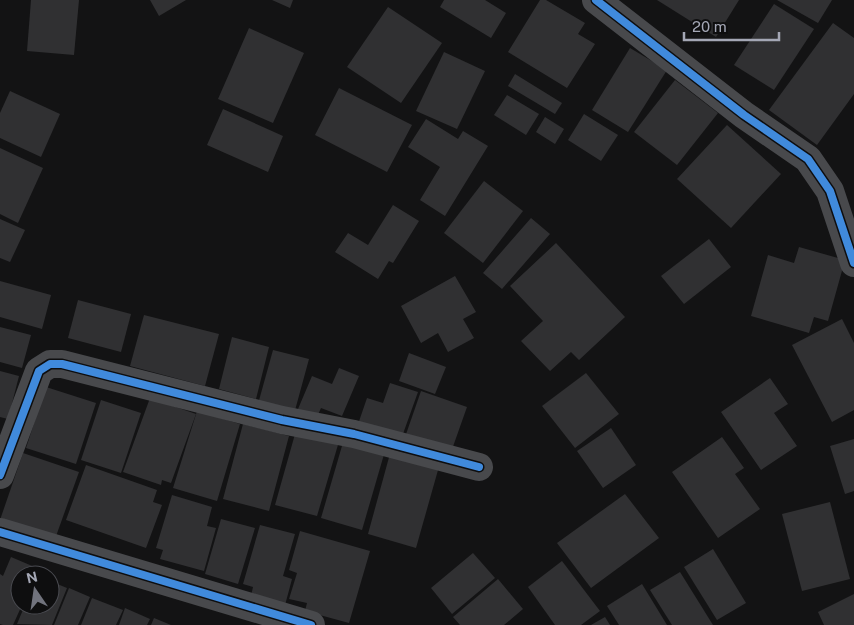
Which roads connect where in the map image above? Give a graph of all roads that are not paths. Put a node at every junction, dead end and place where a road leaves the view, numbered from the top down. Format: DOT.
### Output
graph roads {
  1 [pos="596,0"];
  2 [pos="854,263"];
  3 [pos="478,467"];
  4 [pos="0,475"];
  5 [pos="0,532"];
  6 [pos="312,625"];
  1 -- 2 [label="street"];
  3 -- 4 [label="street"];
  5 -- 6 [label="street"];
}
